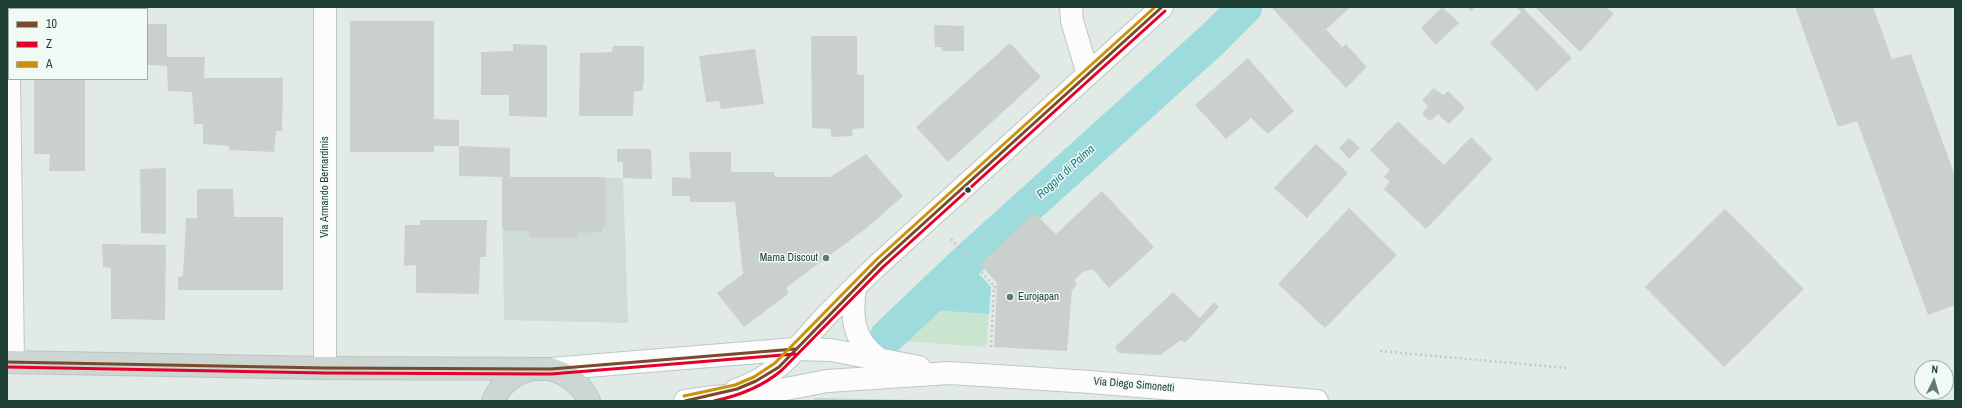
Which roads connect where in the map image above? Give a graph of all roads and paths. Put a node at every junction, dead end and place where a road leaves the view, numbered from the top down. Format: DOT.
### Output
graph roads {
  1 [pos="325,7"];
  2 [pos="1072,7"];
  3 [pos="1162,7"];
  4 [pos="1088,74"];
  5 [pos="9,80"];
  6 [pos="951,239"];
  7 [pos="855,287"];
  8 [pos="795,349"];
  9 [pos="991,351"];
  10 [pos="1380,352"];
  11 [pos="879,359"];
  12 [pos="10,362"];
  13 [pos="325,368"];
  14 [pos="1566,368"];
  15 [pos="544,369"];
  16 [pos="950,373"];
  17 [pos="713,397"];
  18 [pos="762,398"];
  19 [pos="494,401"];
  20 [pos="589,401"];
  21 [pos="685,401"];
  22 [pos="1307,401"];
  1 -- 13 [label="street, Via Armando Bernardinis"];
  2 -- 4 [label="street"];
  3 -- 4 [label="street"];
  4 -- 7 [label="street"];
  5 -- 12 [label="street"];
  6 -- 9 [label="path"];
  7 -- 8 [label="street"];
  7 -- 11 [label="street"];
  8 -- 11 [label="street, Via Diego Simonetti"];
  8 -- 15 [label="street, Via Diego Simonetti"];
  8 -- 17 [label="street"];
  10 -- 14 [label="path"];
  11 -- 16 [label="street, Via Diego Simonetti"];
  12 -- 13 [label="main road"];
  13 -- 15 [label="main road"];
  15 -- 19 [label="main road"];
  15 -- 20 [label="main road"];
  16 -- 18 [label="street, Via Diego Simonetti"];
  16 -- 22 [label="street, Via Diego Simonetti"];
  17 -- 18 [label="street, Via Diego Simonetti"];
  17 -- 21 [label="street"];
}
